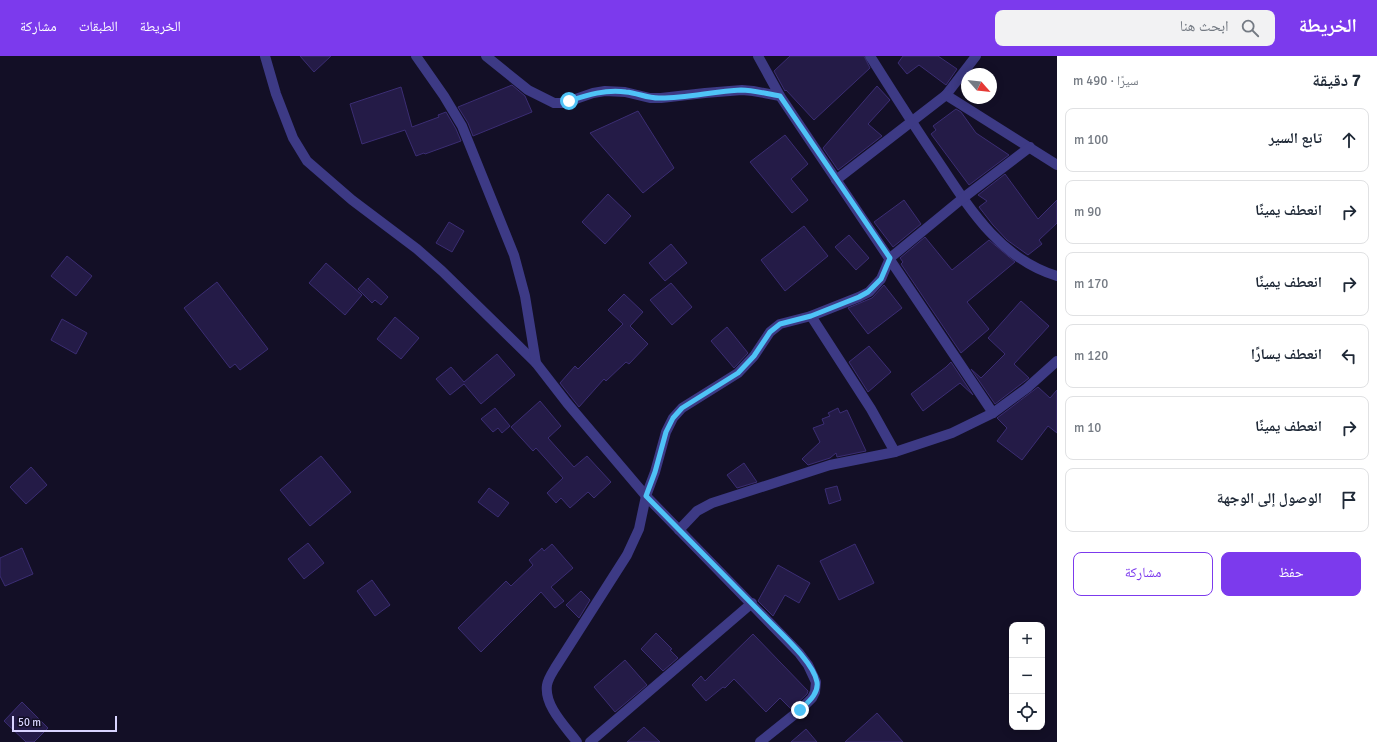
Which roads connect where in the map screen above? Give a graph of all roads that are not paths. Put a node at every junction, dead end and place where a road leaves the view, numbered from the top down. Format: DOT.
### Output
graph roads {
  1 [pos="265,56"];
  2 [pos="416,56"];
  3 [pos="486,56"];
  4 [pos="758,56"];
  5 [pos="870,56"];
  6 [pos="976,56"];
  7 [pos="946,95"];
  8 [pos="780,96"];
  9 [pos="911,121"];
  10 [pos="1030,147"];
  11 [pos="1057,165"];
  12 [pos="836,180"];
  13 [pos="962,198"];
  14 [pos="890,258"];
  15 [pos="1057,276"];
  16 [pos="811,316"];
  17 [pos="536,363"];
  18 [pos="1056,363"];
  19 [pos="993,413"];
  20 [pos="895,452"];
  21 [pos="646,496"];
  22 [pos="679,530"];
  23 [pos="752,604"];
  24 [pos="577,742"];
  25 [pos="590,742"];
  26 [pos="760,742"];
  1 -- 17 [label="street"];
  2 -- 17 [label="street"];
  3 -- 8 [label="street"];
  4 -- 8 [label="street"];
  5 -- 9 [label="street"];
  6 -- 7 [label="street"];
  7 -- 9 [label="street"];
  7 -- 10 [label="street"];
  8 -- 12 [label="street"];
  9 -- 12 [label="street"];
  9 -- 13 [label="street"];
  10 -- 11 [label="street"];
  10 -- 13 [label="street"];
  12 -- 14 [label="street"];
  13 -- 14 [label="street"];
  13 -- 15 [label="street"];
  14 -- 16 [label="street"];
  14 -- 19 [label="street"];
  16 -- 20 [label="street"];
  16 -- 21 [label="street"];
  17 -- 21 [label="street"];
  18 -- 19 [label="street"];
  19 -- 20 [label="street"];
  20 -- 22 [label="street"];
  21 -- 22 [label="street"];
  21 -- 24 [label="street"];
  22 -- 23 [label="street"];
  23 -- 25 [label="street"];
  23 -- 26 [label="street"];
}
